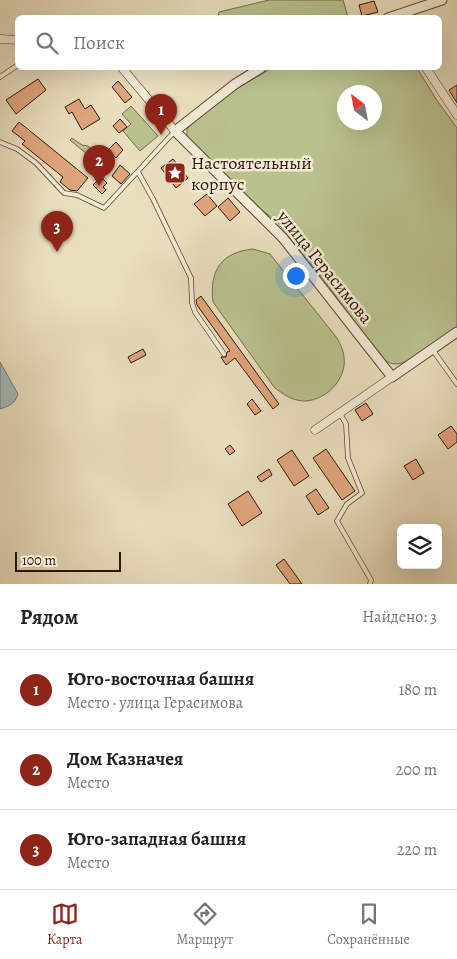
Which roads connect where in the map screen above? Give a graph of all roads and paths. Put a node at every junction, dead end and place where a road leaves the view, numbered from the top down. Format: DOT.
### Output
graph roads {
  1 [pos="442,0"];
  2 [pos="397,15"];
  3 [pos="0,39"];
  4 [pos="15,40"];
  5 [pos="15,67"];
  6 [pos="124,70"];
  7 [pos="259,70"];
  8 [pos="427,70"];
  9 [pos="0,77"];
  10 [pos="457,115"];
  11 [pos="175,131"];
  12 [pos="0,142"];
  13 [pos="138,172"];
  14 [pos="457,332"];
  15 [pos="432,349"];
  16 [pos="224,354"];
  17 [pos="392,377"];
  18 [pos="457,384"];
  19 [pos="340,413"];
  20 [pos="316,430"];
  21 [pos="370,584"];
  1 -- 2 [label="street"];
  3 -- 4 [label="street"];
  5 -- 9 [label="lane"];
  6 -- 11 [label="street"];
  7 -- 11 [label="street"];
  8 -- 10 [label="street"];
  11 -- 13 [label="lane"];
  11 -- 17 [label="street, улица Герасимова"];
  12 -- 13 [label="lane"];
  13 -- 16 [label="lane"];
  14 -- 15 [label="street"];
  15 -- 17 [label="street"];
  15 -- 18 [label="lane"];
  17 -- 19 [label="street"];
  19 -- 20 [label="street"];
  19 -- 21 [label="lane"];
}
